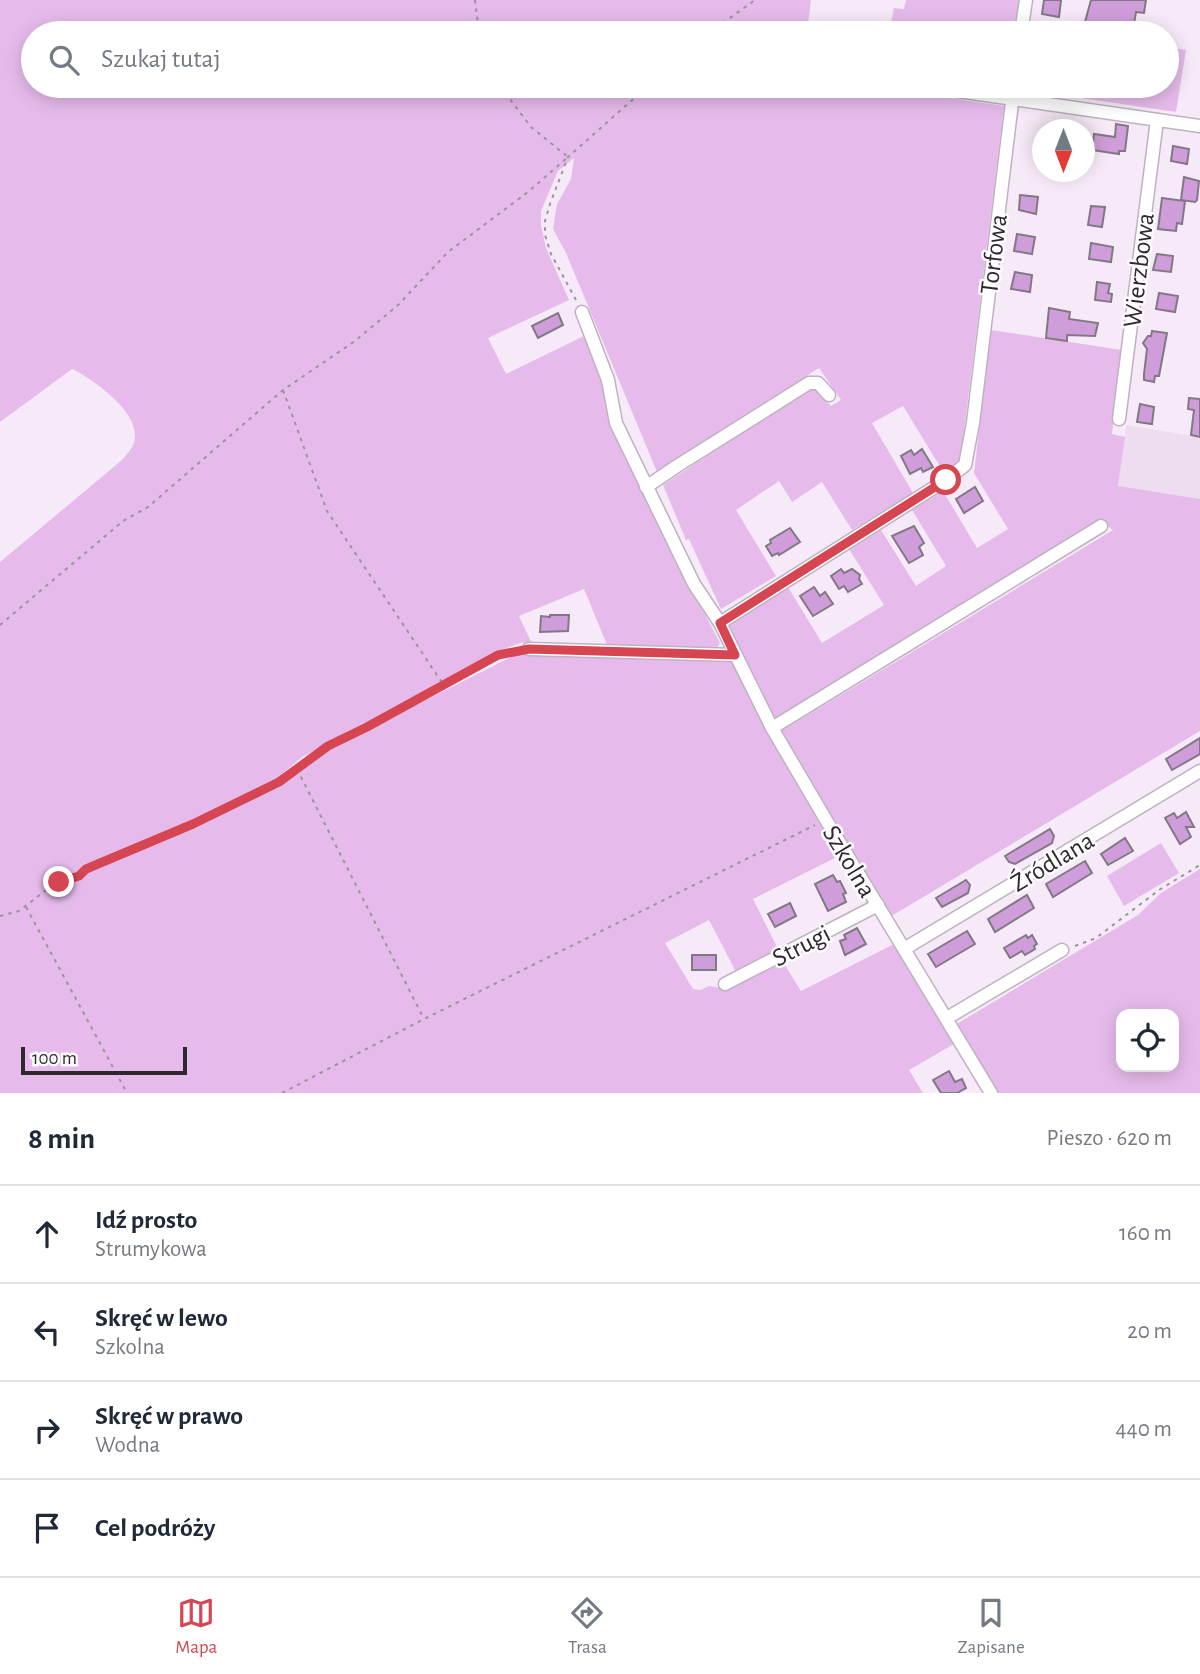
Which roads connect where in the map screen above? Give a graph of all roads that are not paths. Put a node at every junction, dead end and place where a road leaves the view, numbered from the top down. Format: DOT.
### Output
graph roads {
  1 [pos="1026,0"];
  2 [pos="1023,21"];
  3 [pos="1012,98"];
  4 [pos="1044,98"];
  5 [pos="1157,120"];
  6 [pos="1200,126"];
  7 [pos="582,312"];
  8 [pos="829,395"];
  9 [pos="1119,419"];
  10 [pos="646,487"];
  11 [pos="1101,526"];
  12 [pos="720,623"];
  13 [pos="529,649"];
  14 [pos="735,655"];
  15 [pos="772,728"];
  16 [pos="1200,771"];
  17 [pos="878,905"];
  18 [pos="904,949"];
  19 [pos="1062,950"];
  20 [pos="724,984"];
  21 [pos="947,1018"];
  22 [pos="990,1093"];
  1 -- 2 [label="street"];
  3 -- 12 [label="street, Torfowa"];
  4 -- 5 [label="street"];
  5 -- 6 [label="street"];
  5 -- 9 [label="street, Wierzbowa"];
  7 -- 10 [label="street, Szkolna"];
  8 -- 10 [label="street"];
  10 -- 12 [label="street, Szkolna"];
  11 -- 15 [label="street"];
  12 -- 14 [label="street, Szkolna"];
  13 -- 14 [label="street"];
  14 -- 15 [label="street, Szkolna"];
  15 -- 17 [label="street, Szkolna"];
  16 -- 18 [label="street, Źródlana"];
  17 -- 18 [label="street, Szkolna"];
  17 -- 20 [label="street, Strugi"];
  18 -- 21 [label="street, Szkolna"];
  19 -- 21 [label="street"];
  21 -- 22 [label="street, Szkolna"];
}
